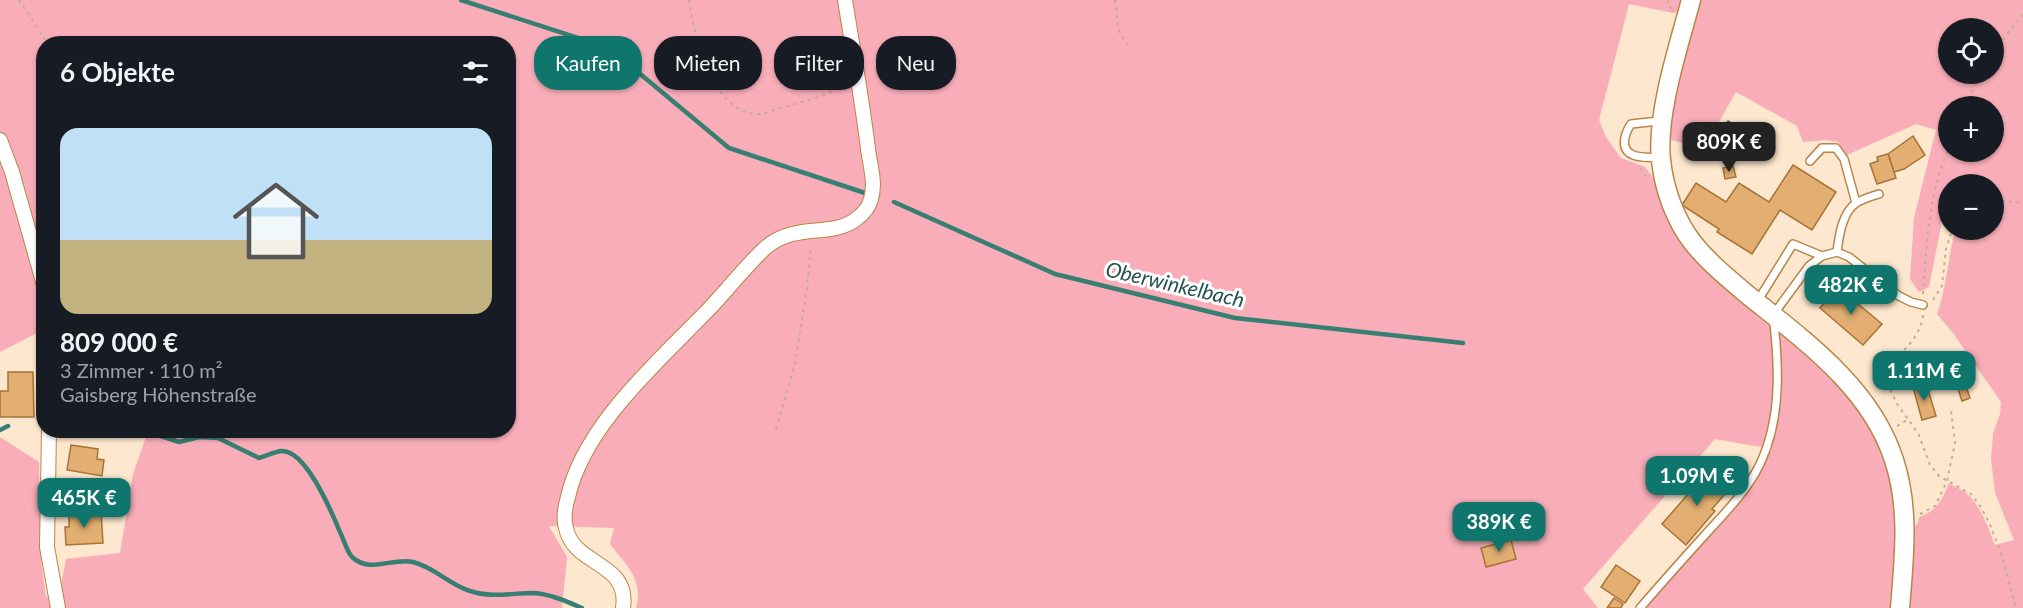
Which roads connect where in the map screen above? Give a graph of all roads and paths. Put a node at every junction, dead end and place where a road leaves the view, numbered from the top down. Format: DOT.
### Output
graph roads {
  1 [pos="19,0"];
  2 [pos="689,0"];
  3 [pos="845,0"];
  4 [pos="1115,0"];
  5 [pos="1689,8"];
  6 [pos="2023,15"];
  7 [pos="43,36"];
  8 [pos="851,36"];
  9 [pos="2004,39"];
  10 [pos="1131,49"];
  11 [pos="836,90"];
  12 [pos="860,90"];
  13 [pos="1662,121"];
  14 [pos="0,140"];
  15 [pos="1661,158"];
  16 [pos="1810,161"];
  17 [pos="1944,162"];
  18 [pos="1879,194"];
  19 [pos="2004,201"];
  20 [pos="1856,203"];
  21 [pos="2023,203"];
  22 [pos="813,230"];
  23 [pos="1949,240"];
  24 [pos="1837,252"];
  25 [pos="1822,256"];
  26 [pos="36,257"];
  27 [pos="1757,302"];
  28 [pos="1923,306"];
  29 [pos="1773,315"];
  30 [pos="1951,410"];
  31 [pos="776,429"];
  32 [pos="49,438"];
  33 [pos="1947,481"];
  34 [pos="1904,519"];
  35 [pos="58,608"];
  36 [pos="623,608"];
  37 [pos="1640,608"];
  38 [pos="1900,608"];
  39 [pos="2016,608"];
  1 -- 7 [label="path"];
  2 -- 11 [label="path"];
  3 -- 8 [label="street"];
  4 -- 10 [label="path"];
  5 -- 13 [label="main road"];
  6 -- 9 [label="path"];
  12 -- 22 [label="street"];
  13 -- 15 [label="main road"];
  13 -- 15 [label="lane"];
  14 -- 26 [label="street"];
  15 -- 27 [label="main road"];
  16 -- 20 [label="lane"];
  17 -- 28 [label="path"];
  18 -- 20 [label="lane"];
  19 -- 21 [label="path"];
  20 -- 24 [label="lane"];
  22 -- 31 [label="path"];
  22 -- 36 [label="street"];
  23 -- 28 [label="path"];
  24 -- 25 [label="lane"];
  24 -- 28 [label="lane"];
  25 -- 27 [label="lane"];
  25 -- 29 [label="lane"];
  27 -- 29 [label="main road"];
  28 -- 33 [label="path"];
  29 -- 34 [label="main road"];
  29 -- 37 [label="lane"];
  30 -- 33 [label="path"];
  32 -- 35 [label="street"];
  33 -- 34 [label="path"];
  33 -- 39 [label="path"];
  34 -- 38 [label="main road"];
}
